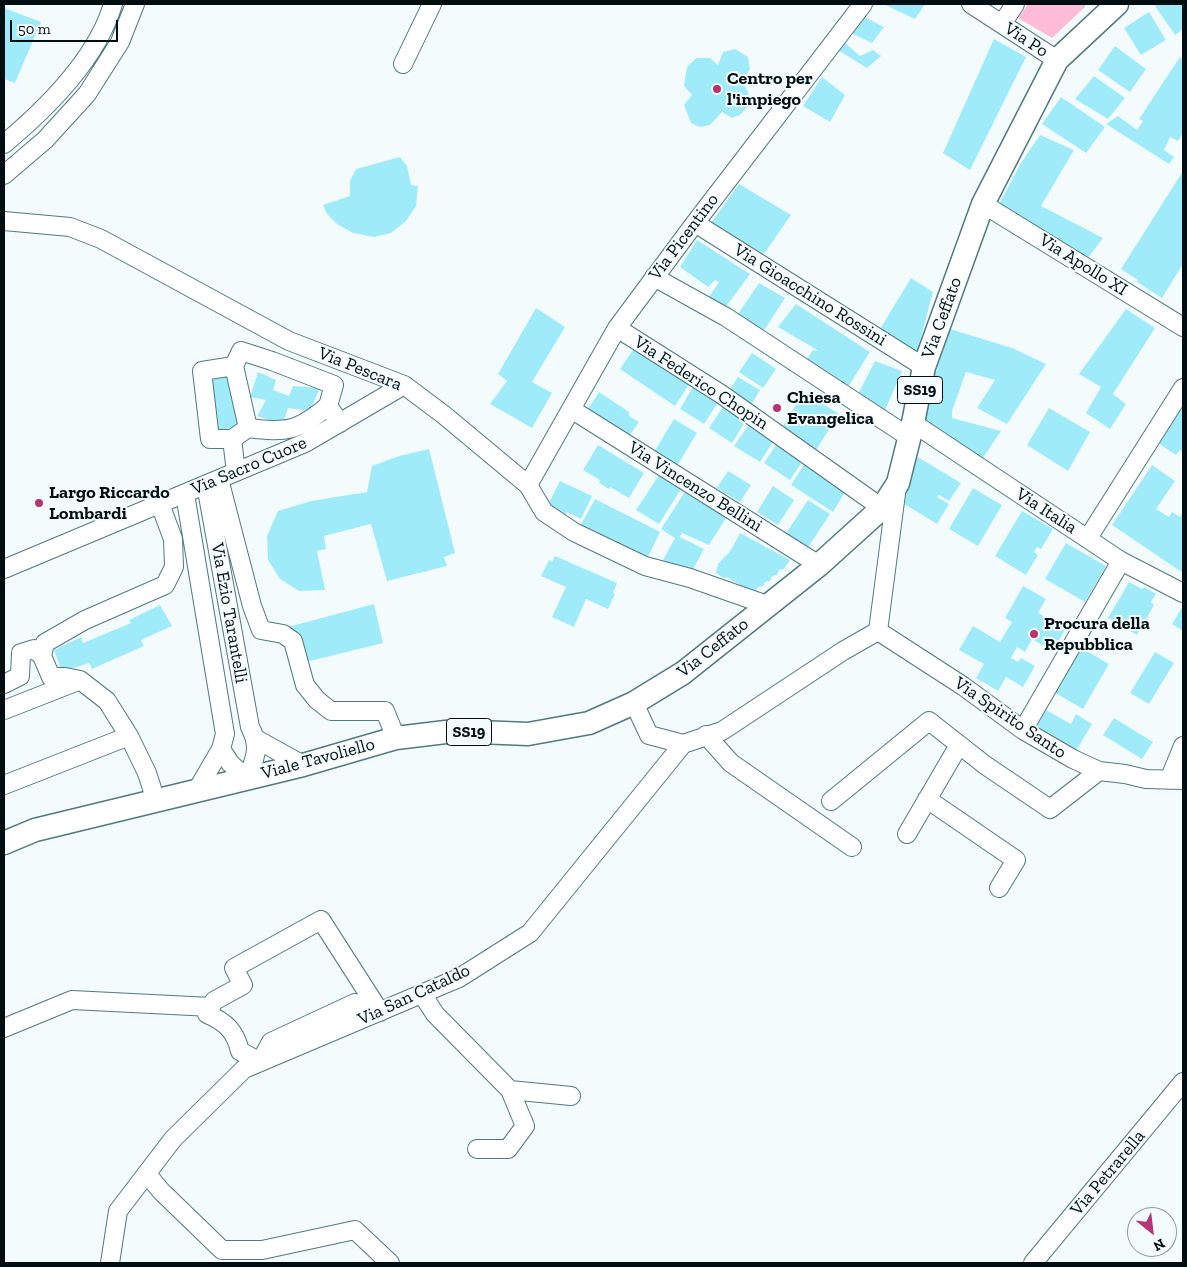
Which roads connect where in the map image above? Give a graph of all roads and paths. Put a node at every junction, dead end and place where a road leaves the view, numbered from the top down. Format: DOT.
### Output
graph roads {
  1 [pos="98,4"];
  2 [pos="113,4"];
  3 [pos="135,4"];
  4 [pos="432,4"];
  5 [pos="863,4"];
  6 [pos="970,4"];
  7 [pos="1015,4"];
  8 [pos="1108,6"];
  9 [pos="1002,24"];
  10 [pos="103,29"];
  11 [pos="1057,60"];
  12 [pos="403,64"];
  13 [pos="4,144"];
  14 [pos="4,174"];
  15 [pos="983,204"];
  16 [pos="4,220"];
  17 [pos="695,223"];
  18 [pos="654,277"];
  19 [pos="1183,326"];
  20 [pos="617,328"];
  21 [pos="234,366"];
  22 [pos="924,367"];
  23 [pos="404,385"];
  24 [pos="1183,388"];
  25 [pos="328,406"];
  26 [pos="571,409"];
  27 [pos="340,423"];
  28 [pos="248,428"];
  29 [pos="911,430"];
  30 [pos="232,439"];
  31 [pos="220,479"];
  32 [pos="898,483"];
  33 [pos="528,485"];
  34 [pos="184,494"];
  35 [pos="160,504"];
  36 [pos="882,508"];
  37 [pos="1088,538"];
  38 [pos="1121,561"];
  39 [pos="820,565"];
  40 [pos="4,569"];
  41 [pos="1181,586"];
  42 [pos="767,605"];
  43 [pos="878,631"];
  44 [pos="42,656"];
  45 [pos="80,680"];
  46 [pos="4,684"];
  47 [pos="634,703"];
  48 [pos="4,710"];
  49 [pos="1023,730"];
  50 [pos="706,735"];
  51 [pos="129,736"];
  52 [pos="396,738"];
  53 [pos="256,739"];
  54 [pos="683,744"];
  55 [pos="959,745"];
  56 [pos="1183,746"];
  57 [pos="221,749"];
  58 [pos="303,765"];
  59 [pos="1099,771"];
  60 [pos="247,779"];
  61 [pos="1176,780"];
  62 [pos="4,785"];
  63 [pos="197,790"];
  64 [pos="926,799"];
  65 [pos="156,801"];
  66 [pos="830,801"];
  67 [pos="907,834"];
  68 [pos="4,843"];
  69 [pos="852,847"];
  70 [pos="999,888"];
  71 [pos="422,994"];
  72 [pos="211,1007"];
  73 [pos="380,1012"];
  74 [pos="4,1028"];
  75 [pos="260,1062"];
  76 [pos="1183,1082"];
  77 [pos="510,1090"];
  78 [pos="571,1096"];
  79 [pos="477,1149"];
  80 [pos="147,1174"];
  81 [pos="110,1263"];
  82 [pos="390,1263"];
  83 [pos="1033,1263"];
  1 -- 10 [label="street"];
  2 -- 10 [label="street"];
  3 -- 14 [label="street"];
  4 -- 12 [label="street"];
  5 -- 17 [label="street, Via Picentino"];
  6 -- 9 [label="street, Via Po"];
  7 -- 9 [label="street"];
  8 -- 11 [label="main road, Via Ceffato / SS19"];
  9 -- 11 [label="street, Via Po"];
  10 -- 13 [label="street"];
  11 -- 15 [label="main road, Via Ceffato / SS19"];
  15 -- 19 [label="street, Via Apollo XI"];
  15 -- 22 [label="main road, Via Ceffato / SS19"];
  16 -- 23 [label="street, Via Pescara"];
  17 -- 18 [label="street, Via Picentino"];
  17 -- 22 [label="street, Via Gioacchino Rossini"];
  18 -- 20 [label="street, Via Picentino"];
  18 -- 29 [label="street, Via Italia"];
  20 -- 26 [label="street, Via Picentino"];
  20 -- 36 [label="street, Via Federico Chopin"];
  21 -- 25 [label="street"];
  21 -- 28 [label="street"];
  21 -- 30 [label="street"];
  22 -- 29 [label="main road, Via Ceffato / SS19"];
  23 -- 27 [label="street, Via Sacro Cuore"];
  23 -- 33 [label="street, Via Pescara"];
  24 -- 37 [label="street"];
  25 -- 27 [label="street"];
  25 -- 28 [label="street"];
  26 -- 33 [label="street, Via Picentino"];
  26 -- 39 [label="street, Via Vincenzo Bellini"];
  27 -- 31 [label="street, Via Sacro Cuore"];
  28 -- 30 [label="street"];
  29 -- 32 [label="main road, Via Ceffato / SS19"];
  29 -- 37 [label="street, Via Italia"];
  30 -- 31 [label="street"];
  31 -- 34 [label="street, Via Sacro Cuore"];
  31 -- 52 [label="street"];
  31 -- 53 [label="street, Via Ezio Tarantelli"];
  32 -- 36 [label="main road, Via Ceffato / SS19"];
  32 -- 43 [label="street"];
  33 -- 42 [label="street, Via Pescara"];
  34 -- 35 [label="street, Via Sacro Cuore"];
  34 -- 57 [label="street, Via Ezio Tarantelli"];
  35 -- 40 [label="street, Via Sacro Cuore"];
  35 -- 44 [label="street"];
  36 -- 39 [label="main road, Via Ceffato / SS19"];
  37 -- 38 [label="street, Via Italia"];
  38 -- 41 [label="street, Via Italia"];
  38 -- 49 [label="street"];
  39 -- 42 [label="main road, Via Ceffato / SS19"];
  42 -- 47 [label="main road, Via Ceffato / SS19"];
  43 -- 49 [label="street, Via Spirito Santo"];
  43 -- 50 [label="street"];
  44 -- 45 [label="street"];
  44 -- 46 [label="street"];
  45 -- 48 [label="street"];
  45 -- 51 [label="street"];
  47 -- 52 [label="main road, Viale Tavoliello / SS19"];
  47 -- 54 [label="street"];
  49 -- 59 [label="street, Via Spirito Santo"];
  50 -- 54 [label="street"];
  50 -- 69 [label="street"];
  51 -- 62 [label="street"];
  51 -- 65 [label="street"];
  52 -- 58 [label="main road, Viale Tavoliello / SS19"];
  53 -- 58 [label="street"];
  53 -- 60 [label="street, Via Ezio Tarantelli"];
  54 -- 71 [label="street, Via San Cataldo"];
  55 -- 59 [label="street"];
  55 -- 64 [label="street"];
  55 -- 66 [label="street"];
  56 -- 61 [label="street"];
  57 -- 60 [label="street"];
  57 -- 63 [label="street, Via Ezio Tarantelli"];
  58 -- 60 [label="main road, Viale Tavoliello / SS19"];
  59 -- 61 [label="street, Via Spirito Santo"];
  60 -- 63 [label="main road, Viale Tavoliello / SS19"];
  63 -- 65 [label="main road, Viale Tavoliello / SS19"];
  64 -- 67 [label="street"];
  64 -- 70 [label="street"];
  65 -- 68 [label="main road, Viale Tavoliello / SS19"];
  71 -- 73 [label="street, Via San Cataldo"];
  71 -- 77 [label="street"];
  72 -- 73 [label="street"];
  72 -- 74 [label="street"];
  72 -- 75 [label="street"];
  73 -- 75 [label="street, Via San Cataldo"];
  75 -- 80 [label="street, Via San Cataldo"];
  76 -- 83 [label="street, Via Petrarella"];
  77 -- 78 [label="street"];
  77 -- 79 [label="street"];
  80 -- 81 [label="street, Via San Cataldo"];
  80 -- 82 [label="street"];
}
